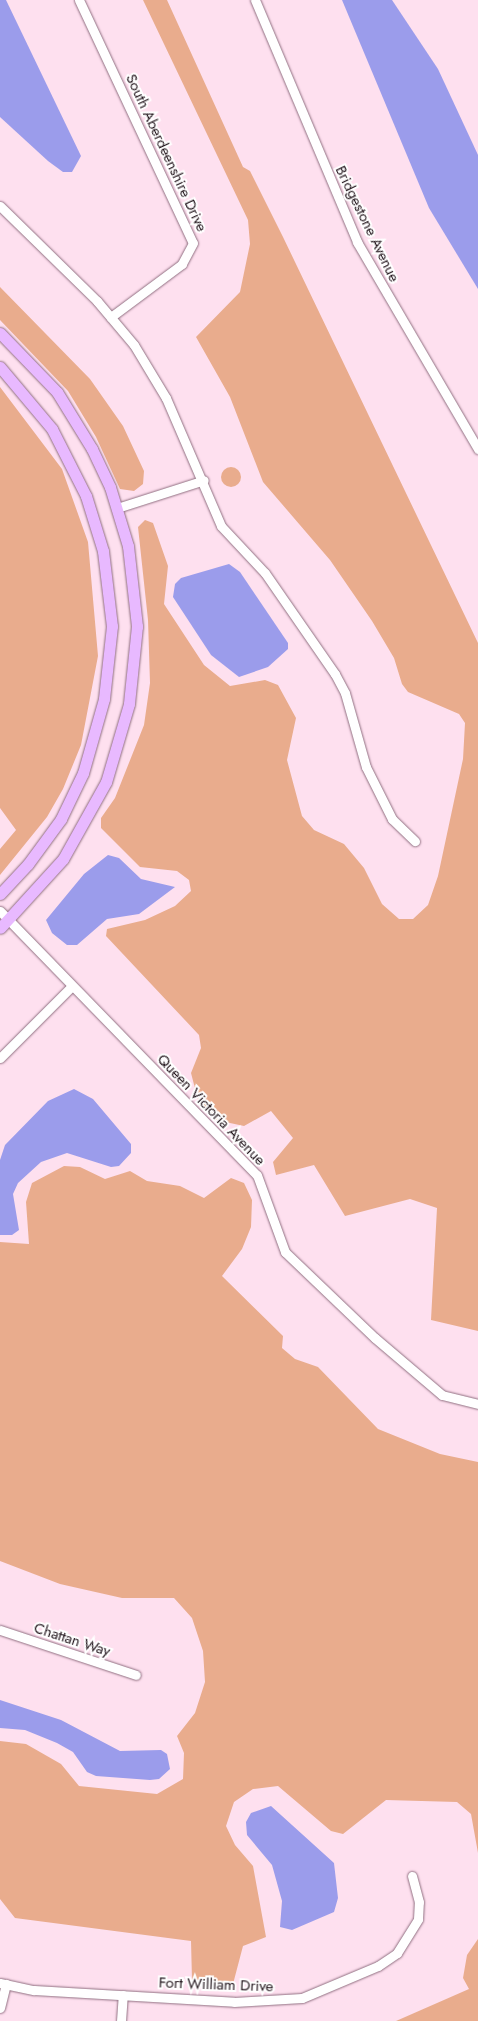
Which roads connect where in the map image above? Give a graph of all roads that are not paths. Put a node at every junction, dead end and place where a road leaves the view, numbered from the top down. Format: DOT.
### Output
graph roads {
  1 [pos="79,0"];
  2 [pos="255,0"];
  3 [pos="0,206"];
  4 [pos="111,317"];
  5 [pos="0,333"];
  6 [pos="0,367"];
  7 [pos="478,449"];
  8 [pos="204,480"];
  9 [pos="117,508"];
  10 [pos="415,841"];
  11 [pos="0,894"];
  12 [pos="3,920"];
  13 [pos="71,987"];
  14 [pos="0,1058"];
  15 [pos="478,1404"];
  16 [pos="0,1630"];
  17 [pos="136,1675"];
  18 [pos="412,1876"];
  19 [pos="3,1983"];
  20 [pos="123,1995"];
  21 [pos="0,2008"];
  22 [pos="121,2021"];
  1 -- 4 [label="street, South Aberdeenshire Drive"];
  2 -- 7 [label="street, Bridgestone Avenue"];
  3 -- 4 [label="street"];
  4 -- 8 [label="street"];
  5 -- 9 [label="main road"];
  6 -- 11 [label="main road"];
  8 -- 9 [label="street"];
  8 -- 10 [label="street"];
  9 -- 12 [label="main road"];
  12 -- 13 [label="street, Queen Victoria Avenue"];
  13 -- 14 [label="street"];
  13 -- 15 [label="street, Queen Victoria Avenue"];
  16 -- 17 [label="street, Chattan Way"];
  18 -- 20 [label="street, Fort William Drive"];
  19 -- 20 [label="street, Fort William Drive"];
  19 -- 21 [label="street"];
  20 -- 22 [label="street"];
}
